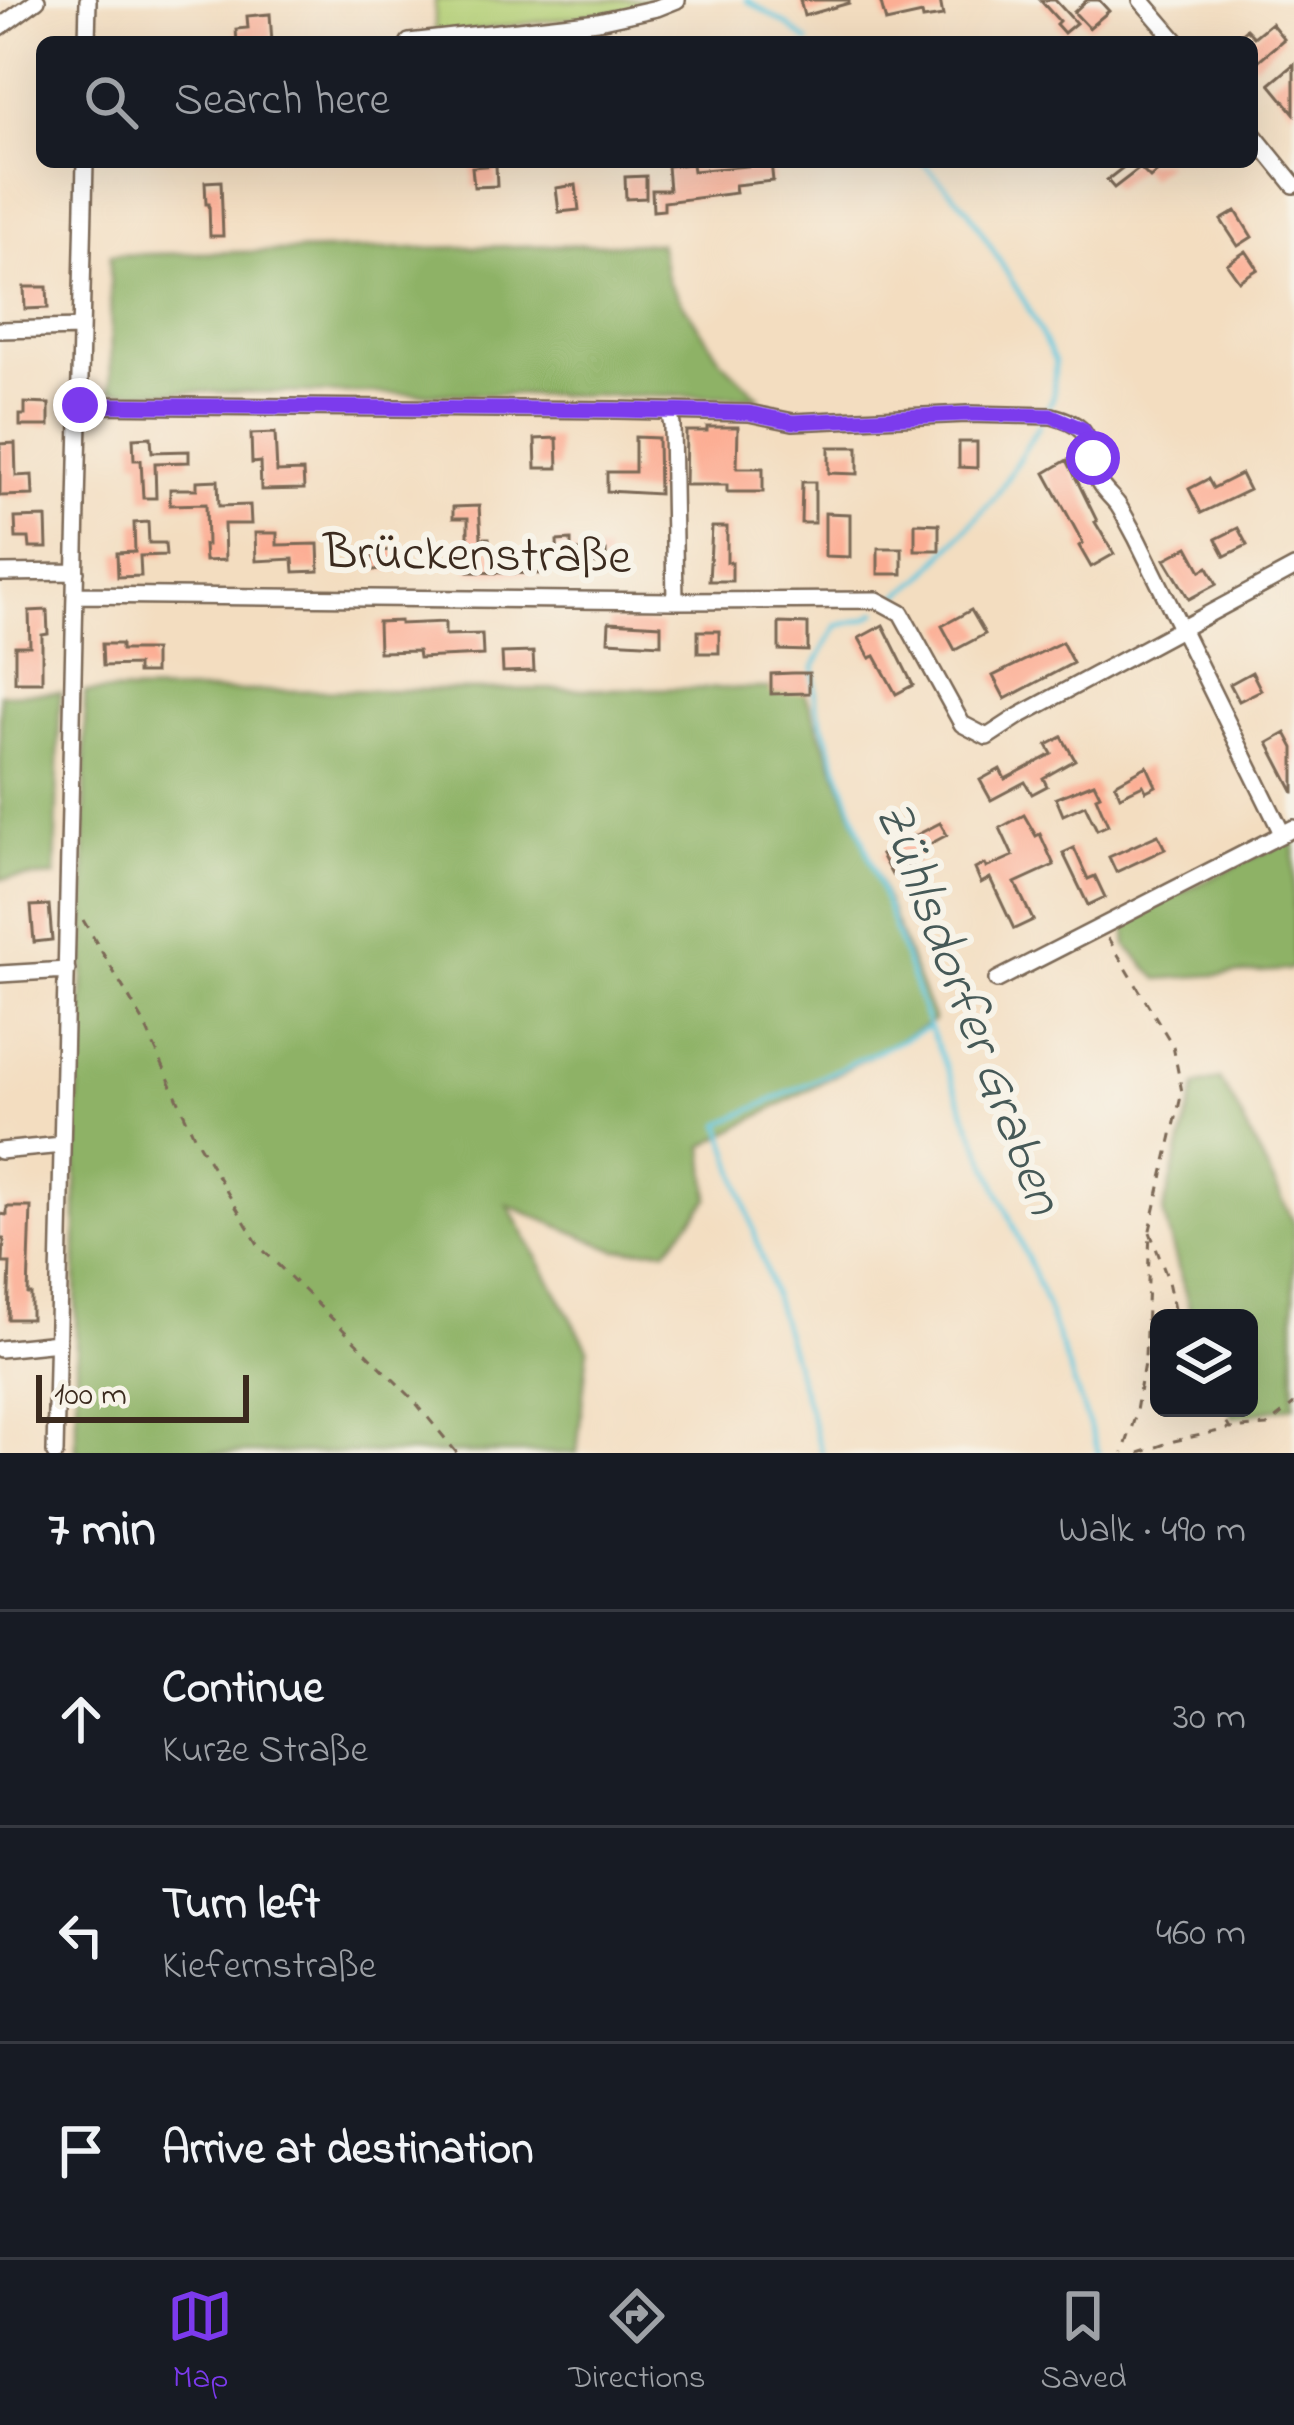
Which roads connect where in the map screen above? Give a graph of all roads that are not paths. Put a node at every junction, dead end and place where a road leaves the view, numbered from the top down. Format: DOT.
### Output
graph roads {
  1 [pos="38,0"];
  2 [pos="88,0"];
  3 [pos="676,0"];
  4 [pos="1141,0"];
  5 [pos="598,21"];
  6 [pos="0,27"];
  7 [pos="87,36"];
  8 [pos="463,36"];
  9 [pos="598,36"];
  10 [pos="1172,36"];
  11 [pos="1258,140"];
  12 [pos="85,168"];
  13 [pos="1294,184"];
  14 [pos="81,328"];
  15 [pos="0,330"];
  16 [pos="80,405"];
  17 [pos="669,412"];
  18 [pos="1294,568"];
  19 [pos="76,572"];
  20 [pos="0,573"];
  21 [pos="75,595"];
  22 [pos="675,601"];
  23 [pos="1180,629"];
  24 [pos="1288,830"];
  25 [pos="67,970"];
  26 [pos="0,974"];
  27 [pos="997,980"];
  28 [pos="62,1145"];
  29 [pos="0,1150"];
  30 [pos="58,1342"];
  31 [pos="0,1348"];
  32 [pos="55,1453"];
  1 -- 6 [label="street"];
  2 -- 7 [label="street"];
  3 -- 5 [label="street"];
  4 -- 10 [label="street"];
  5 -- 8 [label="street"];
  5 -- 9 [label="street"];
  11 -- 13 [label="street"];
  12 -- 14 [label="street"];
  14 -- 15 [label="street"];
  14 -- 16 [label="street"];
  16 -- 17 [label="street"];
  16 -- 19 [label="street"];
  17 -- 22 [label="street"];
  17 -- 23 [label="street"];
  18 -- 23 [label="street"];
  19 -- 20 [label="street"];
  19 -- 21 [label="street"];
  21 -- 22 [label="street, Brückenstraße"];
  21 -- 25 [label="street"];
  22 -- 23 [label="street, Brückenstraße"];
  23 -- 24 [label="street"];
  24 -- 27 [label="street"];
  25 -- 26 [label="street"];
  25 -- 28 [label="street"];
  28 -- 29 [label="street"];
  28 -- 30 [label="street"];
  30 -- 31 [label="street"];
  30 -- 32 [label="street"];
}
